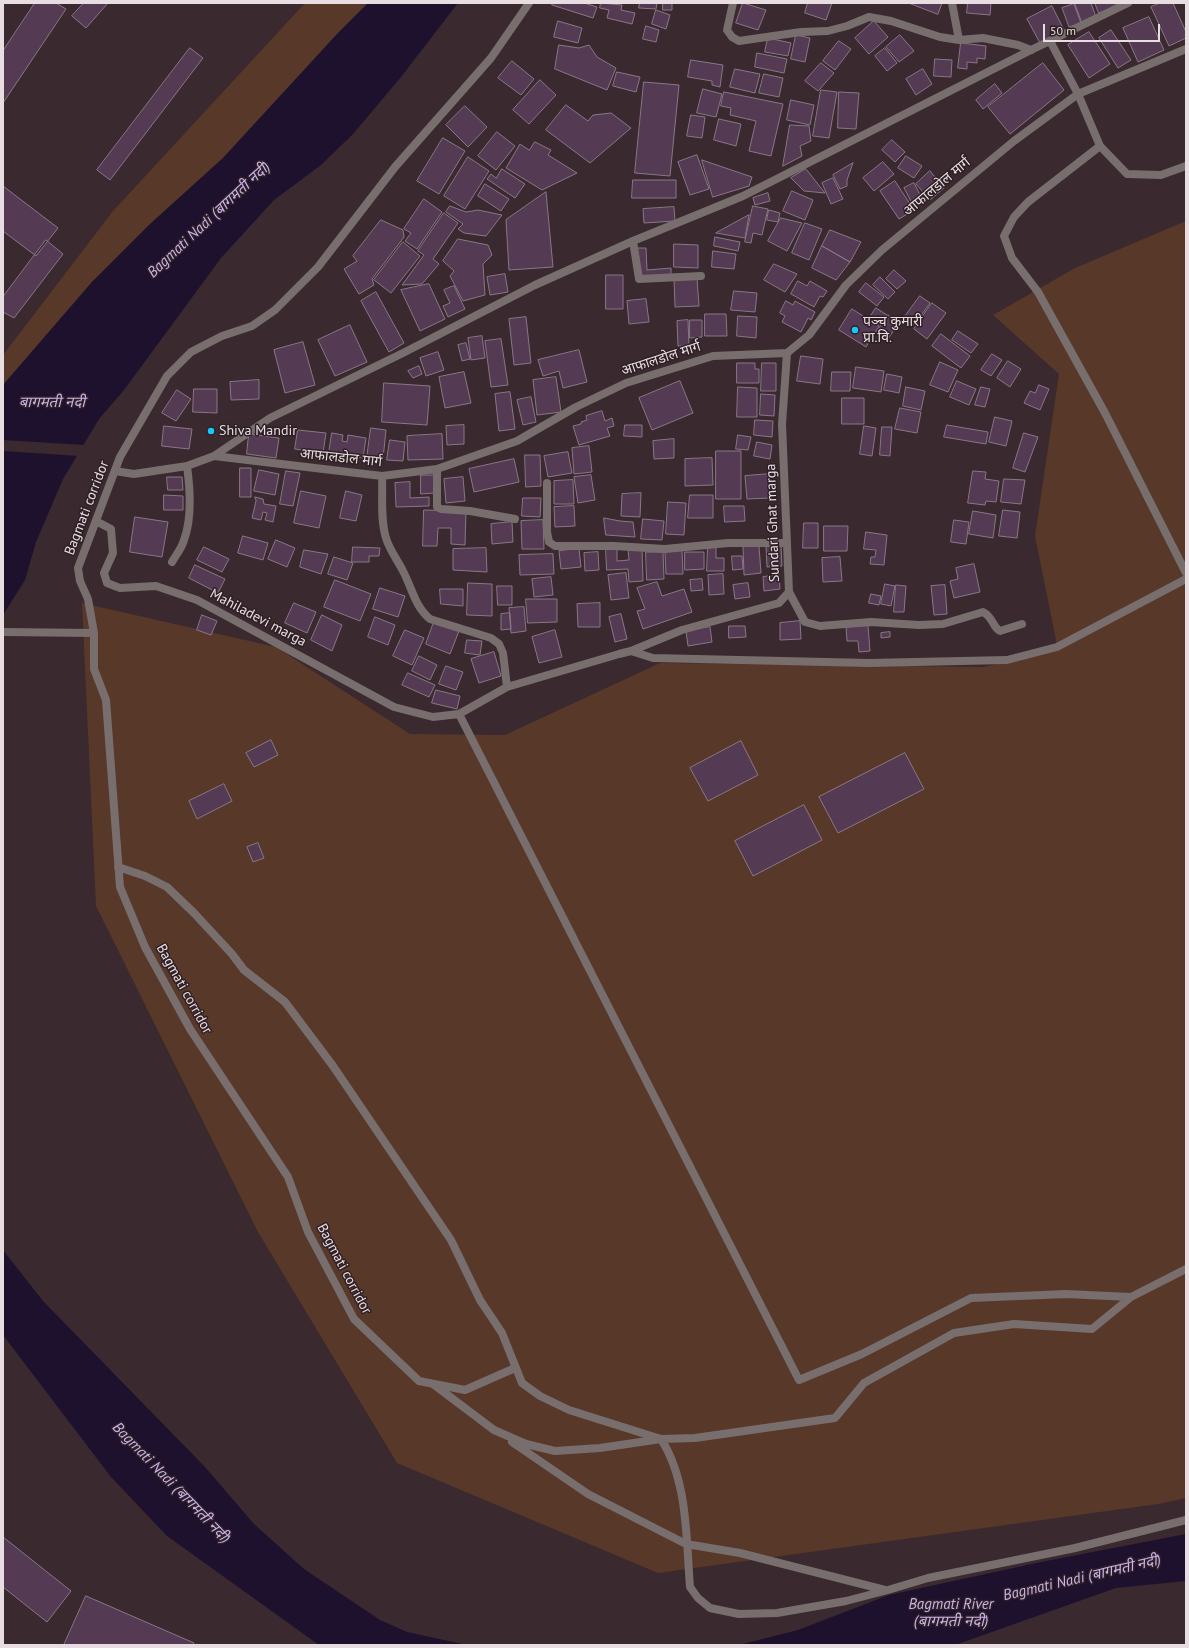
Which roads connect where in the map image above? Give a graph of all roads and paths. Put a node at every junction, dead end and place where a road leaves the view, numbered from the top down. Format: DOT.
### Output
graph roads {
  1 [pos="529,3"];
  2 [pos="733,3"];
  3 [pos="952,3"];
  4 [pos="1128,3"];
  5 [pos="959,40"];
  6 [pos="1050,41"];
  7 [pos="1186,49"];
  8 [pos="1031,50"];
  9 [pos="1078,94"];
  10 [pos="1100,146"];
  11 [pos="1186,166"];
  12 [pos="633,241"];
  13 [pos="700,276"];
  14 [pos="787,353"];
  15 [pos="214,456"];
  16 [pos="188,466"];
  17 [pos="437,469"];
  18 [pos="114,471"];
  19 [pos="382,476"];
  20 [pos="547,482"];
  21 [pos="515,519"];
  22 [pos="96,521"];
  23 [pos="787,542"];
  24 [pos="172,562"];
  25 [pos="1186,573"];
  26 [pos="1186,579"];
  27 [pos="789,592"];
  28 [pos="1022,624"];
  29 [pos="3,632"];
  30 [pos="94,632"];
  31 [pos="631,651"];
  32 [pos="507,687"];
  33 [pos="459,714"];
  34 [pos="118,867"];
  35 [pos="1186,1269"];
  36 [pos="1131,1297"];
  37 [pos="515,1368"];
  38 [pos="430,1382"];
  39 [pos="494,1430"];
  40 [pos="661,1439"];
  41 [pos="1186,1520"];
  42 [pos="686,1544"];
  43 [pos="888,1590"];
  1 -- 18 [label="street, Bagmati corridor"];
  2 -- 5 [label="street"];
  3 -- 5 [label="street"];
  4 -- 6 [label="street"];
  5 -- 8 [label="street"];
  6 -- 8 [label="street"];
  6 -- 9 [label="street"];
  7 -- 9 [label="street, आफालडोल मार्ग"];
  8 -- 12 [label="street"];
  9 -- 10 [label="street"];
  9 -- 14 [label="street, आफालडोल मार्ग"];
  10 -- 11 [label="street"];
  10 -- 25 [label="street"];
  12 -- 13 [label="street"];
  12 -- 15 [label="street"];
  14 -- 17 [label="street, आफालडोल मार्ग"];
  14 -- 23 [label="street, Sundari Ghat marga"];
  15 -- 16 [label="street, आफालडोल मार्ग"];
  15 -- 19 [label="street, आफालडोल मार्ग"];
  16 -- 18 [label="street, आफालडोल मार्ग"];
  16 -- 24 [label="street"];
  17 -- 19 [label="street, आफालडोल मार्ग"];
  17 -- 21 [label="street"];
  18 -- 22 [label="street, Bagmati corridor"];
  19 -- 32 [label="street"];
  20 -- 23 [label="street"];
  22 -- 30 [label="street, Bagmati corridor"];
  22 -- 33 [label="street, Mahiladevi marga"];
  23 -- 27 [label="street, Sundari Ghat marga"];
  26 -- 31 [label="street"];
  27 -- 28 [label="street"];
  27 -- 31 [label="street, Sundari Ghat marga"];
  29 -- 30 [label="street"];
  30 -- 34 [label="street, Bagmati corridor"];
  31 -- 32 [label="street, Sundari Ghat marga"];
  32 -- 33 [label="street, Sundari Ghat marga"];
  33 -- 36 [label="street"];
  34 -- 37 [label="street"];
  34 -- 38 [label="street, Bagmati corridor"];
  35 -- 36 [label="street"];
  36 -- 40 [label="street"];
  37 -- 38 [label="street, Bagmati corridor"];
  37 -- 40 [label="street"];
  38 -- 39 [label="street"];
  39 -- 40 [label="street"];
  39 -- 42 [label="street"];
  40 -- 42 [label="street"];
  41 -- 43 [label="street"];
  42 -- 43 [label="street"];
  42 -- 43 [label="street"];
}
